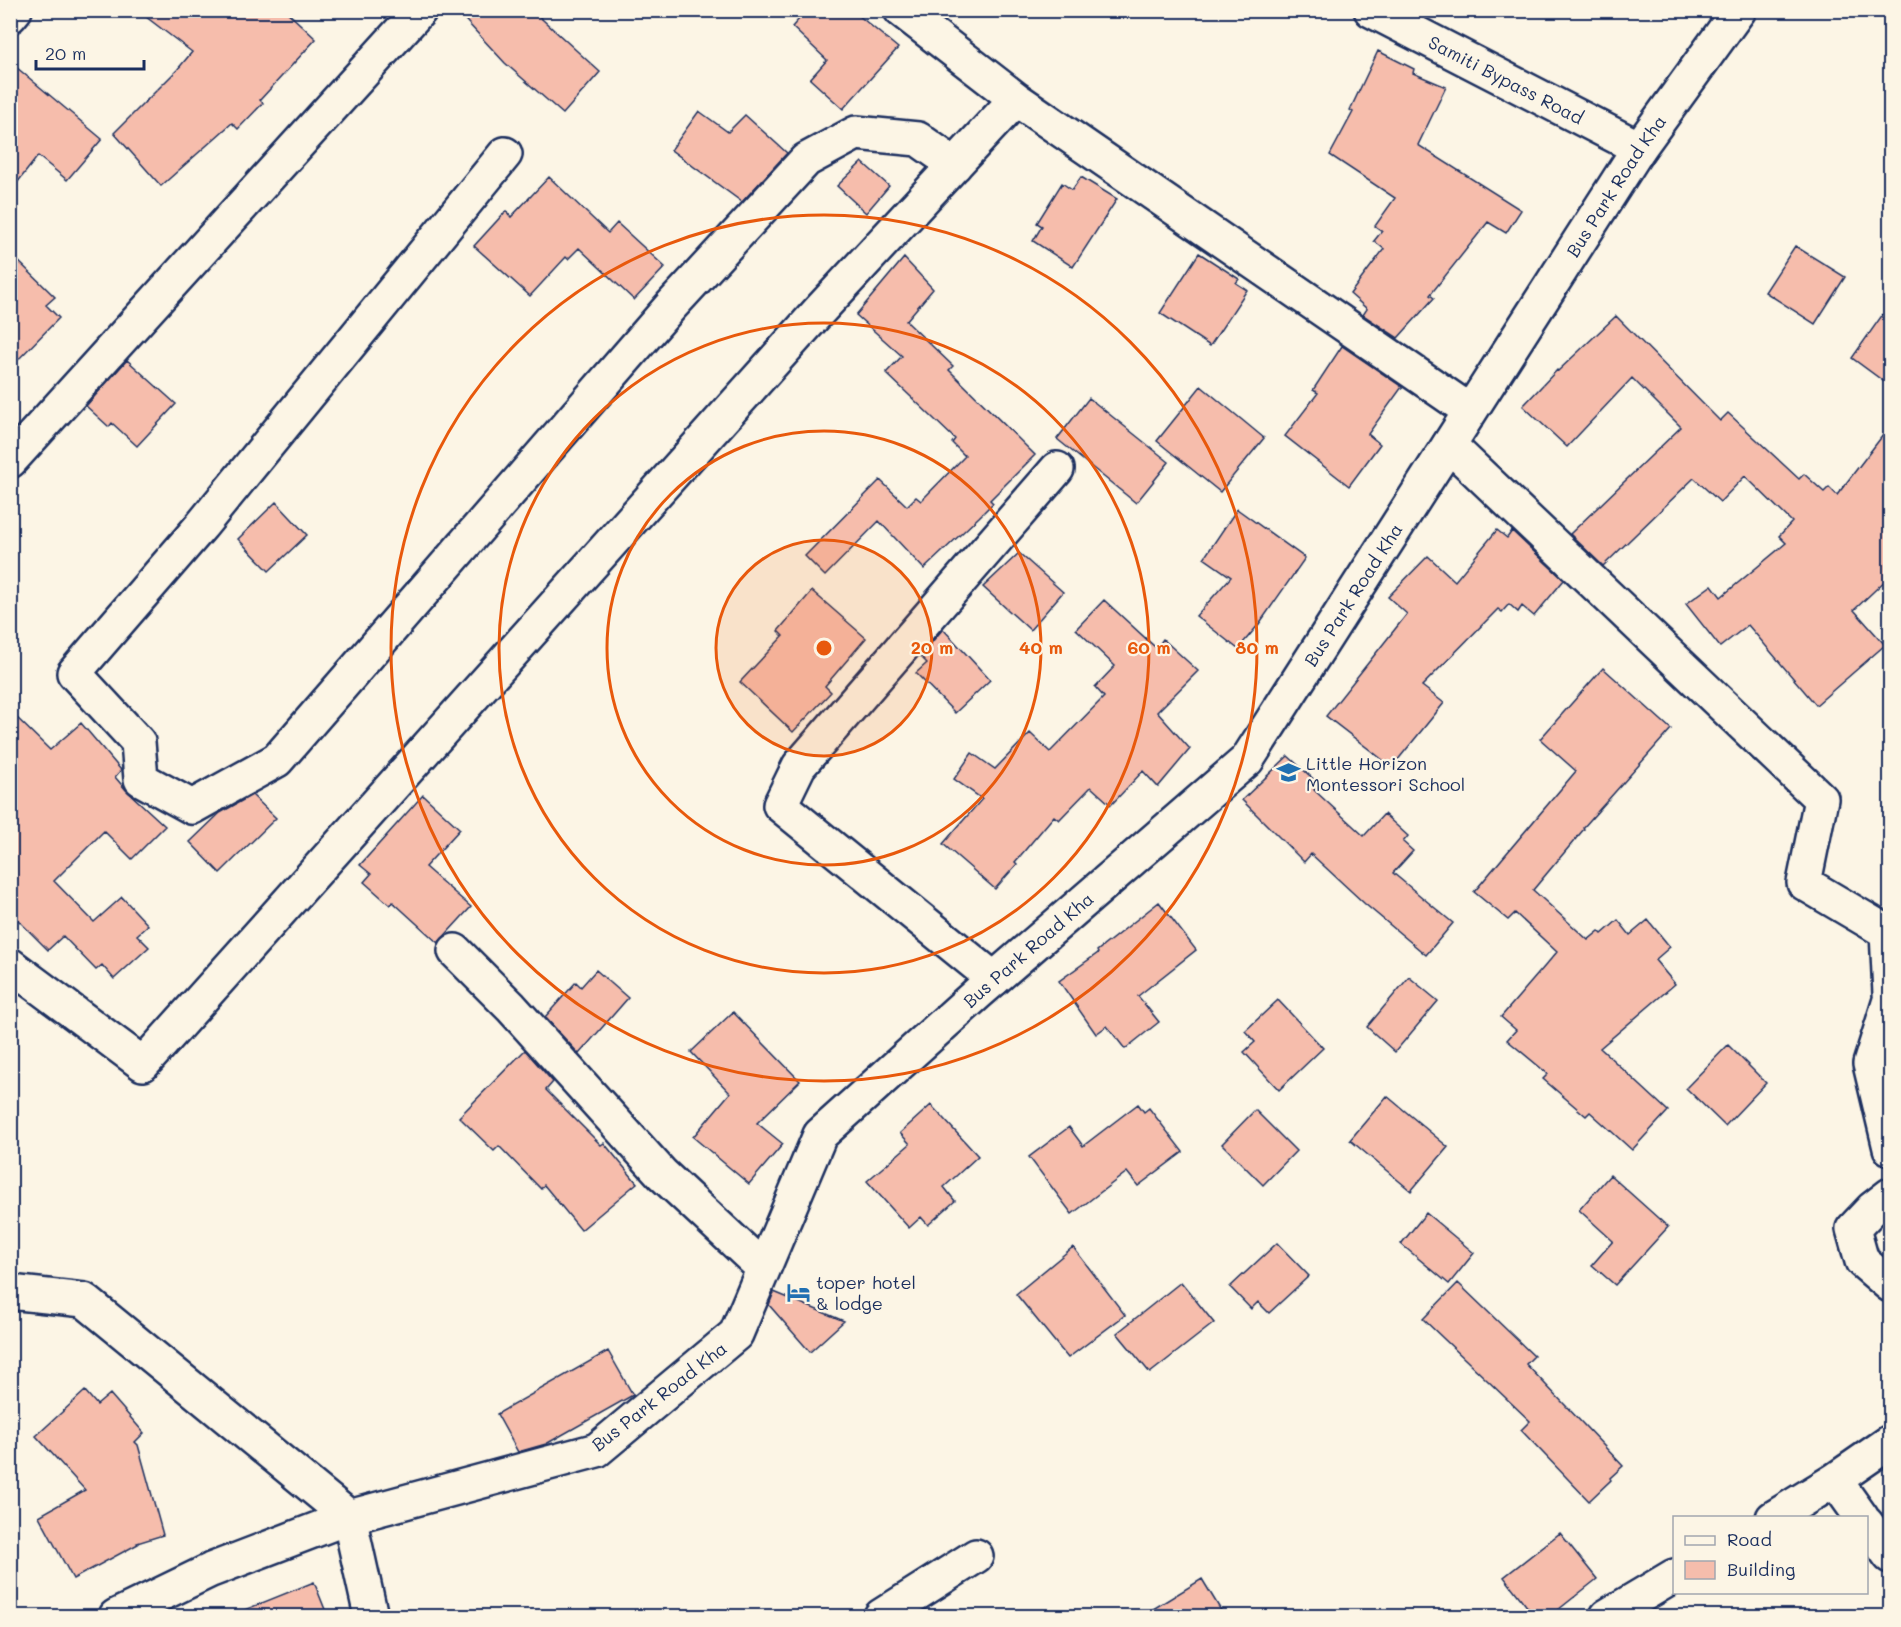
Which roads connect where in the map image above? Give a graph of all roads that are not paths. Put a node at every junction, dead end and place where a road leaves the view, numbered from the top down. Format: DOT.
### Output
graph roads {
  1 [pos="15,10"];
  2 [pos="420,10"];
  3 [pos="901,10"];
  4 [pos="1371,10"];
  5 [pos="1739,10"];
  6 [pos="10,16"];
  7 [pos="1017,99"];
  8 [pos="1639,148"];
  9 [pos="505,154"];
  10 [pos="955,165"];
  11 [pos="1470,411"];
  12 [pos="1449,445"];
  13 [pos="10,461"];
  14 [pos="1058,469"];
  15 [pos="455,951"];
  16 [pos="10,965"];
  17 [pos="994,979"];
  18 [pos="1890,994"];
  19 [pos="1890,1000"];
  20 [pos="1890,1148"];
  21 [pos="1890,1195"];
  22 [pos="763,1268"];
  23 [pos="1890,1285"];
  24 [pos="10,1292"];
  25 [pos="1890,1442"];
  26 [pos="1835,1480"];
  27 [pos="1776,1516"];
  28 [pos="1861,1516"];
  29 [pos="349,1517"];
  30 [pos="1868,1527"];
  31 [pos="976,1556"];
  32 [pos="1890,1556"];
  33 [pos="1673,1577"];
  34 [pos="116,1617"];
  35 [pos="371,1617"];
  36 [pos="881,1617"];
  37 [pos="1607,1617"];
  1 -- 6 [label="street"];
  2 -- 13 [label="street"];
  3 -- 7 [label="street"];
  4 -- 8 [label="street, Samiti Bypass Road"];
  5 -- 8 [label="street, Bus Park Road Kha"];
  7 -- 10 [label="street"];
  7 -- 11 [label="street"];
  8 -- 11 [label="street, Bus Park Road Kha"];
  9 -- 10 [label="street"];
  10 -- 16 [label="street"];
  11 -- 12 [label="street, Bus Park Road Kha"];
  12 -- 17 [label="street, Bus Park Road Kha"];
  12 -- 18 [label="street"];
  14 -- 17 [label="street"];
  15 -- 22 [label="street"];
  17 -- 22 [label="street, Bus Park Road Kha"];
  19 -- 20 [label="street"];
  21 -- 23 [label="street"];
  22 -- 29 [label="street, Bus Park Road Kha"];
  24 -- 29 [label="street"];
  25 -- 26 [label="street"];
  26 -- 27 [label="street"];
  26 -- 28 [label="street"];
  29 -- 34 [label="street, Bus Park Road Kha"];
  29 -- 35 [label="street"];
  30 -- 32 [label="street"];
  31 -- 36 [label="street"];
  33 -- 37 [label="street"];
}
